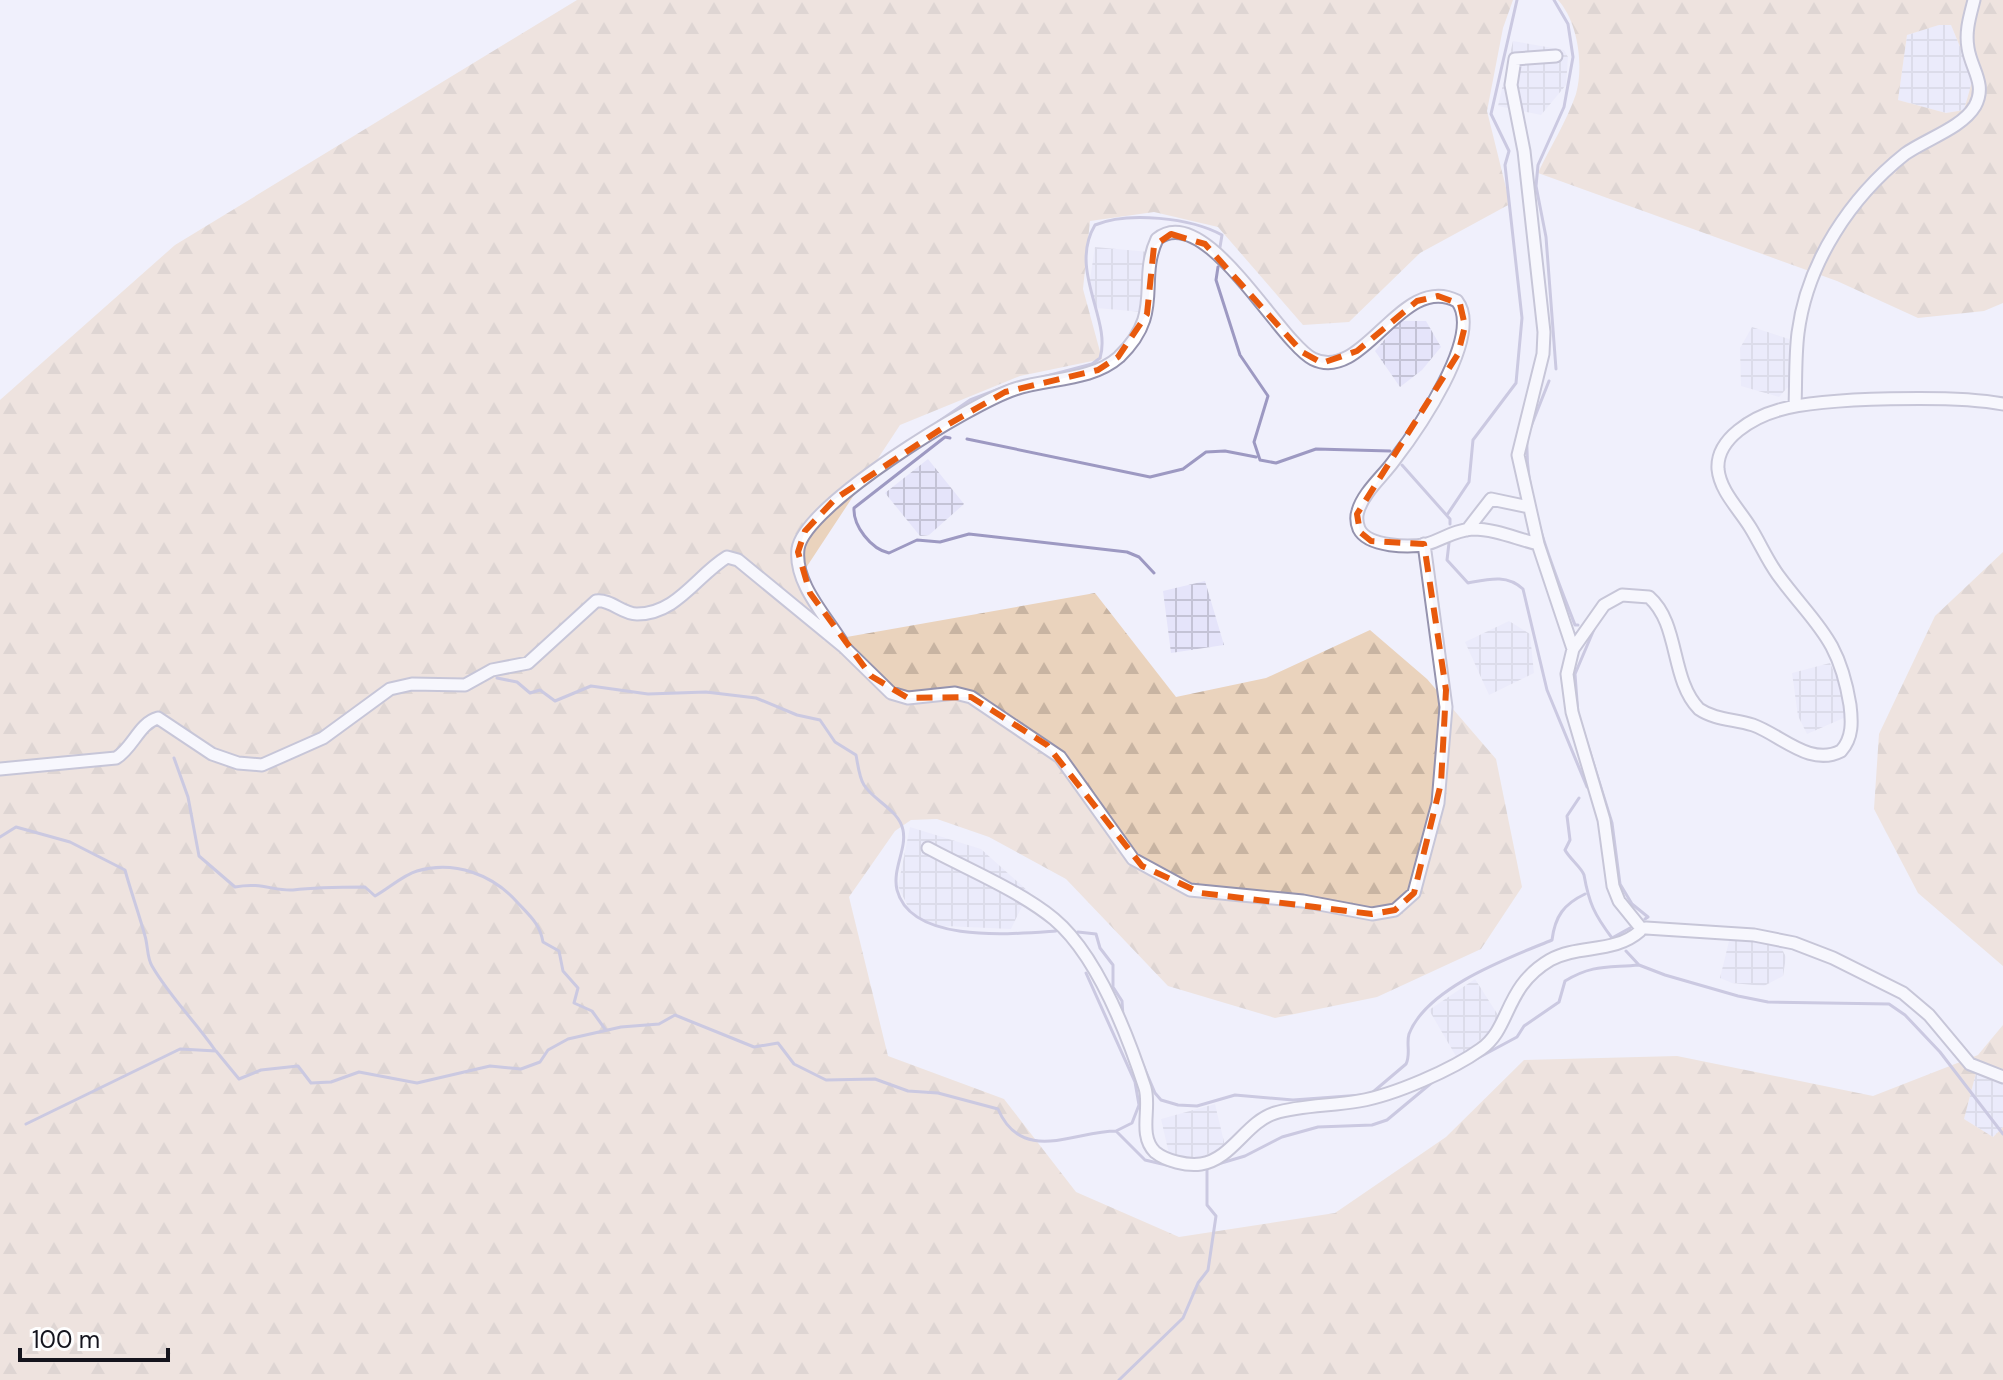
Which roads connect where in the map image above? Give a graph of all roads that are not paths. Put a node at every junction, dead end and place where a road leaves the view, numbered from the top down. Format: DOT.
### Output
graph roads {
  1 [pos="1974,0"];
  2 [pos="1556,56"];
  3 [pos="2003,404"];
  4 [pos="1795,406"];
  5 [pos="1529,507"];
  6 [pos="1467,530"];
  7 [pos="1424,544"];
  8 [pos="1538,544"];
  9 [pos="844,647"];
  10 [pos="1573,649"];
  11 [pos="0,769"];
  12 [pos="928,848"];
  13 [pos="1642,929"];
  14 [pos="2003,1077"];
  1 -- 4 [label="street"];
  2 -- 5 [label="street"];
  3 -- 4 [label="street"];
  4 -- 10 [label="street"];
  5 -- 6 [label="street"];
  5 -- 8 [label="street"];
  6 -- 7 [label="street"];
  6 -- 8 [label="street"];
  7 -- 9 [label="street"];
  7 -- 9 [label="street"];
  8 -- 10 [label="street"];
  9 -- 11 [label="street"];
  10 -- 13 [label="street"];
  12 -- 13 [label="street"];
  13 -- 14 [label="street"];
}
